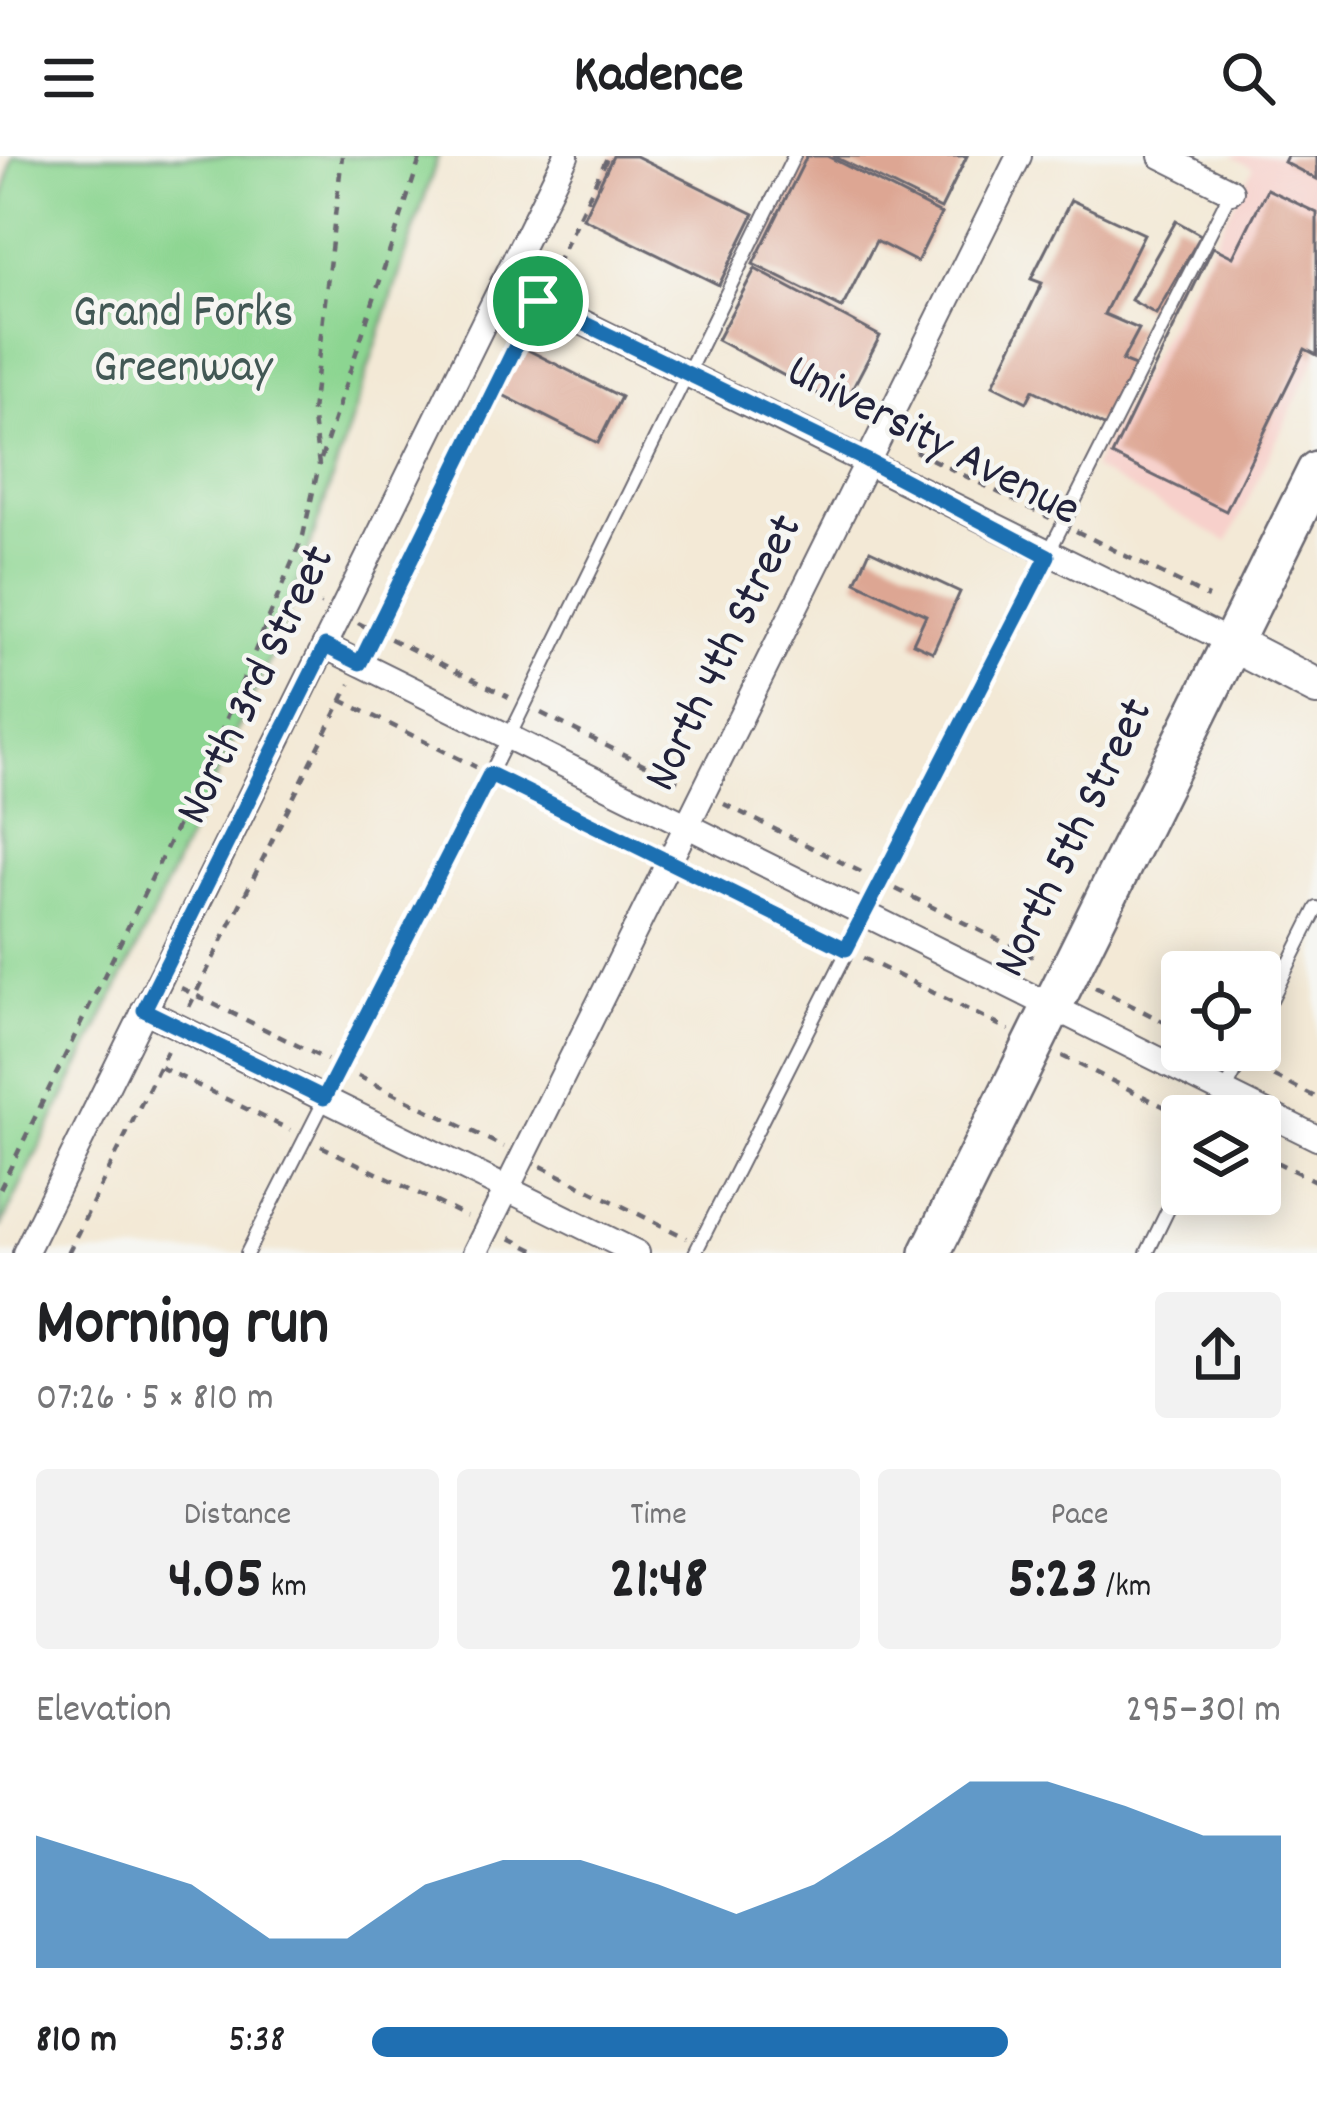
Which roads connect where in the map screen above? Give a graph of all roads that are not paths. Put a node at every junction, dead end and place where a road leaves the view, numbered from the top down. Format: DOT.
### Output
graph roads {
  1 [pos="566,156"];
  2 [pos="1019,156"];
  3 [pos="1162,156"];
  4 [pos="787,158"];
  5 [pos="1231,191"];
  6 [pos="503,283"];
  7 [pos="687,373"];
  8 [pos="866,460"];
  9 [pos="1317,471"];
  10 [pos="1048,556"];
  11 [pos="1230,642"];
  12 [pos="325,646"];
  13 [pos="1317,687"];
  14 [pos="509,737"];
  15 [pos="690,825"];
  16 [pos="1317,908"];
  17 [pos="864,913"];
  18 [pos="1281,980"];
  19 [pos="1051,1008"];
  20 [pos="144,1010"];
  21 [pos="1203,1095"];
  22 [pos="324,1098"];
  23 [pos="1281,1126"];
  24 [pos="1317,1138"];
  25 [pos="507,1189"];
  26 [pos="1165,1215"];
  27 [pos="697,1248"];
  28 [pos="25,1253"];
  29 [pos="247,1253"];
  30 [pos="475,1253"];
  31 [pos="637,1253"];
  32 [pos="930,1253"];
  33 [pos="1147,1253"];
  1 -- 6 [label="street, North 3rd Street"];
  2 -- 8 [label="street, North 4th Street"];
  3 -- 5 [label="street"];
  4 -- 7 [label="lane"];
  5 -- 10 [label="lane"];
  6 -- 7 [label="street, University Avenue"];
  6 -- 12 [label="street, North 3rd Street"];
  7 -- 8 [label="street, University Avenue"];
  7 -- 14 [label="lane"];
  8 -- 10 [label="street, University Avenue"];
  8 -- 15 [label="street, North 4th Street"];
  9 -- 11 [label="main road, North 5th Street"];
  10 -- 11 [label="street, University Avenue"];
  10 -- 17 [label="lane"];
  11 -- 13 [label="street, University Avenue"];
  11 -- 19 [label="main road, North 5th Street"];
  12 -- 14 [label="street"];
  12 -- 20 [label="street, North 3rd Street"];
  14 -- 15 [label="street"];
  14 -- 22 [label="lane"];
  15 -- 17 [label="street"];
  15 -- 25 [label="street, North 4th Street"];
  16 -- 18 [label="lane"];
  17 -- 19 [label="street"];
  17 -- 27 [label="lane"];
  19 -- 21 [label="street"];
  19 -- 32 [label="main road, North 5th Street"];
  20 -- 22 [label="street"];
  20 -- 28 [label="street, North 3rd Street"];
  22 -- 25 [label="street"];
  22 -- 29 [label="lane"];
  23 -- 24 [label="street"];
  25 -- 30 [label="street, North 4th Street"];
  25 -- 31 [label="street"];
  26 -- 33 [label="lane"];
}
